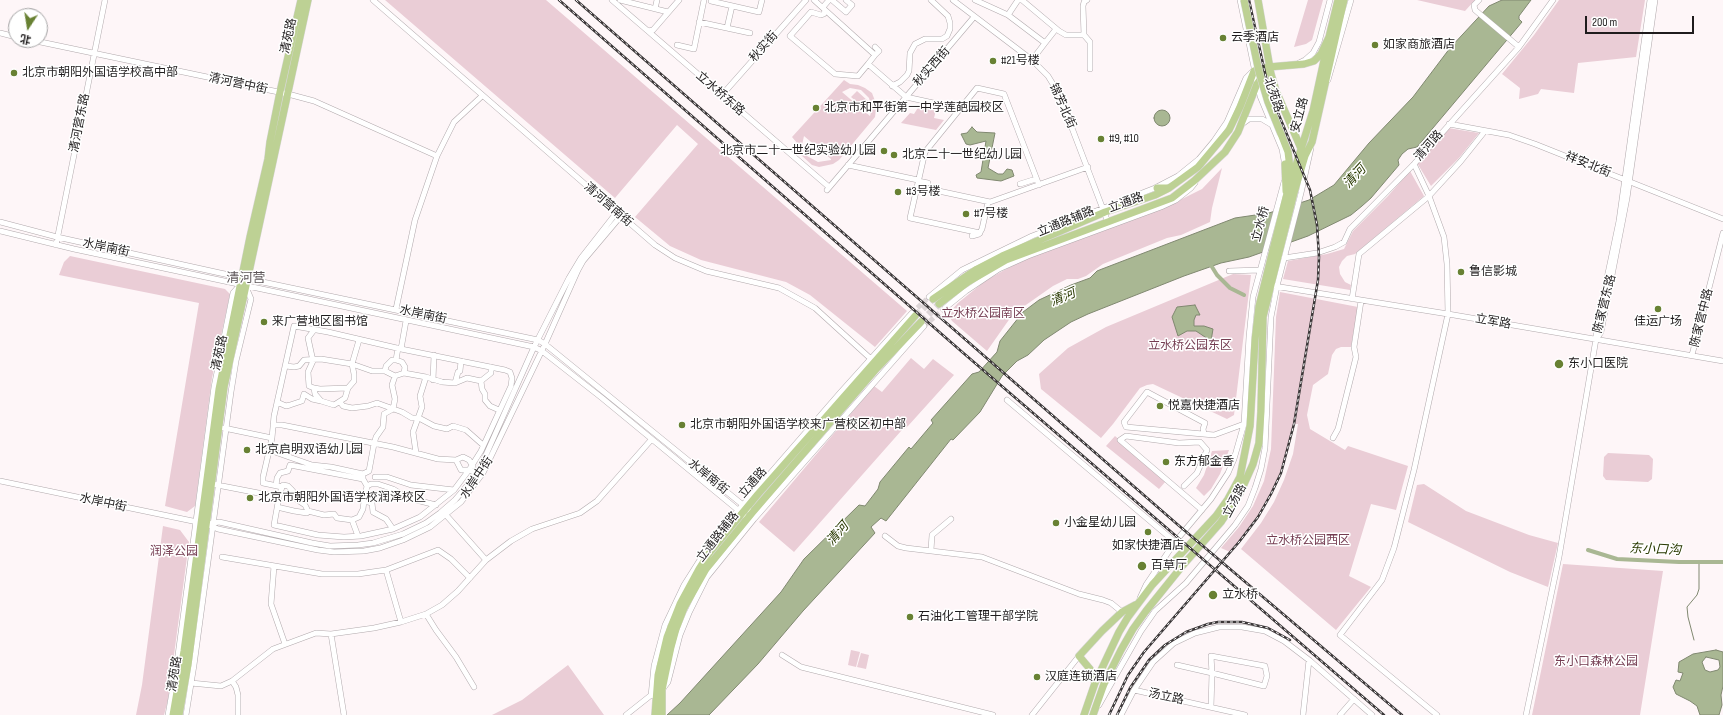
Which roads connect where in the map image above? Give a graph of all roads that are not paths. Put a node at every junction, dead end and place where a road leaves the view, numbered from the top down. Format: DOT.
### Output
graph roads {
  1 [pos="105,0"];
  2 [pos="301,0"];
  3 [pos="308,0"];
  4 [pos="373,0"];
  5 [pos="612,0"];
  6 [pos="620,0"];
  7 [pos="657,0"];
  8 [pos="679,0"];
  9 [pos="708,0"];
  10 [pos="762,0"];
  11 [pos="806,0"];
  12 [pos="814,0"];
  13 [pos="846,0"];
  14 [pos="931,0"];
  15 [pos="953,0"];
  16 [pos="975,0"];
  17 [pos="1020,0"];
  18 [pos="1087,0"];
  19 [pos="1240,0"];
  20 [pos="1244,0"];
  21 [pos="1258,0"];
  22 [pos="1330,0"];
  23 [pos="1338,0"];
  24 [pos="1344,0"];
  25 [pos="1350,0"];
  26 [pos="1479,0"];
  27 [pos="1553,0"];
  28 [pos="1650,0"];
  29 [pos="1655,0"];
  30 [pos="828,5"];
  31 [pos="732,6"];
  32 [pos="655,9"];
  33 [pos="668,12"];
  34 [pos="1008,15"];
  35 [pos="974,17"];
  36 [pos="700,22"];
  37 [pos="727,28"];
  38 [pos="1056,29"];
  39 [pos="648,32"];
  40 [pos="750,33"];
  41 [pos="1084,35"];
  42 [pos="1329,37"];
  43 [pos="1045,43"];
  44 [pos="48,44"];
  45 [pos="677,45"];
  46 [pos="875,47"];
  47 [pos="1519,47"];
  48 [pos="94,53"];
  49 [pos="875,55"];
  50 [pos="1032,60"];
  51 [pos="868,64"];
  52 [pos="1294,65"];
  53 [pos="1269,67"];
  54 [pos="1090,69"];
  55 [pos="1254,70"];
  56 [pos="1257,84"];
  57 [pos="892,86"];
  58 [pos="280,92"];
  59 [pos="1323,92"];
  60 [pos="288,94"];
  61 [pos="722,95"];
  62 [pos="482,96"];
  63 [pos="906,98"];
  64 [pos="960,109"];
  65 [pos="1242,124"];
  66 [pos="1449,124"];
  67 [pos="1272,126"];
  68 [pos="1485,131"];
  69 [pos="1312,142"];
  70 [pos="1304,154"];
  71 [pos="437,156"];
  72 [pos="1285,164"];
  73 [pos="1414,164"];
  74 [pos="848,165"];
  75 [pos="1088,167"];
  76 [pos="1306,169"];
  77 [pos="1036,178"];
  78 [pos="1627,180"];
  79 [pos="918,183"];
  80 [pos="928,183"];
  81 [pos="1020,184"];
  82 [pos="1294,184"];
  83 [pos="1039,185"];
  84 [pos="1157,188"];
  85 [pos="1169,188"];
  86 [pos="828,189"];
  87 [pos="1297,193"];
  88 [pos="918,195"];
  89 [pos="1429,196"];
  90 [pos="1283,197"];
  91 [pos="988,202"];
  92 [pos="1104,210"];
  93 [pos="619,214"];
  94 [pos="1723,219"];
  95 [pos="0,222"];
  96 [pos="1109,224"];
  97 [pos="0,231"];
  98 [pos="980,232"];
  99 [pos="1723,233"];
  100 [pos="972,236"];
  101 [pos="57,237"];
  102 [pos="56,245"];
  103 [pos="996,253"];
  104 [pos="1280,254"];
  105 [pos="986,264"];
  106 [pos="1260,270"];
  107 [pos="1229,271"];
  108 [pos="245,278"];
  109 [pos="1270,285"];
  110 [pos="243,286"];
  111 [pos="931,298"];
  112 [pos="1352,299"];
  113 [pos="1361,301"];
  114 [pos="942,306"];
  115 [pos="396,310"];
  116 [pos="1448,314"];
  117 [pos="914,315"];
  118 [pos="1256,320"];
  119 [pos="406,321"];
  120 [pos="923,324"];
  121 [pos="314,330"];
  122 [pos="1249,337"];
  123 [pos="1596,339"];
  124 [pos="359,340"];
  125 [pos="538,340"];
  126 [pos="545,344"];
  127 [pos="1263,346"];
  128 [pos="534,348"];
  129 [pos="400,349"];
  130 [pos="542,351"];
  131 [pos="1692,355"];
  132 [pos="434,356"];
  133 [pos="1268,356"];
  134 [pos="870,359"];
  135 [pos="396,360"];
  136 [pos="313,361"];
  137 [pos="462,361"];
  138 [pos="1723,361"];
  139 [pos="352,364"];
  140 [pos="286,366"];
  141 [pos="491,367"];
  142 [pos="385,371"];
  143 [pos="404,373"];
  144 [pos="395,376"];
  145 [pos="426,377"];
  146 [pos="433,380"];
  147 [pos="481,381"];
  148 [pos="455,383"];
  149 [pos="312,387"];
  150 [pos="348,388"];
  151 [pos="304,394"];
  152 [pos="1006,400"];
  153 [pos="321,401"];
  154 [pos="277,402"];
  155 [pos="340,402"];
  156 [pos="1246,405"];
  157 [pos="393,409"];
  158 [pos="498,410"];
  159 [pos="419,418"];
  160 [pos="1266,418"];
  161 [pos="273,425"];
  162 [pos="1247,425"];
  163 [pos="826,427"];
  164 [pos="223,428"];
  165 [pos="1204,434"];
  166 [pos="272,438"];
  167 [pos="1333,438"];
  168 [pos="651,440"];
  169 [pos="821,441"];
  170 [pos="1259,443"];
  171 [pos="374,444"];
  172 [pos="483,445"];
  173 [pos="269,450"];
  174 [pos="795,452"];
  175 [pos="416,453"];
  176 [pos="785,456"];
  177 [pos="456,460"];
  178 [pos="471,468"];
  179 [pos="369,472"];
  180 [pos="476,473"];
  181 [pos="363,476"];
  182 [pos="375,477"];
  183 [pos="0,480"];
  184 [pos="215,485"];
  185 [pos="369,485"];
  186 [pos="276,486"];
  187 [pos="1184,486"];
  188 [pos="282,487"];
  189 [pos="454,490"];
  190 [pos="279,497"];
  191 [pos="364,501"];
  192 [pos="436,505"];
  193 [pos="277,507"];
  194 [pos="1202,510"];
  195 [pos="308,511"];
  196 [pos="746,512"];
  197 [pos="446,515"];
  198 [pos="951,519"];
  199 [pos="352,520"];
  200 [pos="206,524"];
  201 [pos="393,529"];
  202 [pos="358,536"];
  203 [pos="885,536"];
  204 [pos="1175,542"];
  205 [pos="931,550"];
  206 [pos="222,557"];
  207 [pos="486,560"];
  208 [pos="274,566"];
  209 [pos="386,570"];
  210 [pos="470,578"];
  211 [pos="676,603"];
  212 [pos="1137,604"];
  213 [pos="1122,612"];
  214 [pos="426,614"];
  215 [pos="401,622"];
  216 [pos="672,625"];
  217 [pos="331,634"];
  218 [pos="285,644"];
  219 [pos="782,655"];
  220 [pos="1079,656"];
  221 [pos="1309,660"];
  222 [pos="1177,665"];
  223 [pos="1212,673"];
  224 [pos="232,681"];
  225 [pos="191,683"];
  226 [pos="1094,683"];
  227 [pos="474,687"];
  228 [pos="1134,690"];
  229 [pos="656,692"];
  230 [pos="1354,699"];
  231 [pos="1211,707"];
  232 [pos="654,711"];
  233 [pos="168,715"];
  234 [pos="173,715"];
  235 [pos="179,715"];
  236 [pos="186,715"];
  237 [pos="238,715"];
  238 [pos="344,715"];
  239 [pos="626,715"];
  240 [pos="662,715"];
  241 [pos="993,715"];
  242 [pos="1032,715"];
  243 [pos="1084,715"];
  244 [pos="1093,715"];
  245 [pos="1121,715"];
  246 [pos="1245,715"];
  247 [pos="1303,715"];
  248 [pos="1340,715"];
  249 [pos="1372,715"];
  250 [pos="1437,715"];
  251 [pos="1526,715"];
  1 -- 48 [label="street, 清河营东路"];
  2 -- 58 [label="main road, 清苑路"];
  3 -- 60 [label="main road, 清苑路"];
  4 -- 62 [label="street, 清河营南街"];
  5 -- 39 [label="street, 立水桥东路"];
  6 -- 32 [label="street"];
  7 -- 32 [label="street"];
  8 -- 33 [label="street"];
  9 -- 31 [label="street"];
  9 -- 36 [label="street"];
  10 -- 31 [label="street"];
  11 -- 61 [label="street, 秋实街"];
  12 -- 30 [label="street"];
  13 -- 30 [label="street"];
  14 -- 57 [label="street"];
  15 -- 35 [label="street, 锦芳北街"];
  16 -- 34 [label="street"];
  17 -- 34 [label="street"];
  17 -- 38 [label="street"];
  18 -- 41 [label="street"];
  19 -- 55 [label="street, 北苑路"];
  20 -- 82 [label="main road, 北苑路, bridge"];
  21 -- 53 [label="main road, 北苑路"];
  22 -- 52 [label="street, 安立路"];
  23 -- 42 [label="main road, 安立路"];
  24 -- 59 [label="main road, 安立路"];
  25 -- 59 [label="street, 安立路"];
  26 -- 47 [label="street"];
  27 -- 47 [label="street, 清河路"];
  28 -- 78 [label="street, 陈家营东路"];
  29 -- 78 [label="street, 陈家营东路"];
  30 -- 49 [label="street"];
  30 -- 51 [label="street"];
  31 -- 37 [label="street"];
  32 -- 33 [label="street"];
  33 -- 39 [label="street"];
  34 -- 43 [label="street"];
  35 -- 50 [label="street, 锦芳北街"];
  35 -- 63 [label="street, 秋实西街"];
  36 -- 37 [label="street"];
  36 -- 45 [label="street"];
  37 -- 40 [label="street"];
  38 -- 41 [label="street"];
  38 -- 43 [label="street"];
  39 -- 61 [label="street, 立水桥东路"];
  41 -- 54 [label="street"];
  42 -- 52 [label="main road, 安立路"];
  42 -- 70 [label="main road, 安立路"];
  43 -- 50 [label="street"];
  44 -- 48 [label="street, 清河营中街"];
  46 -- 49 [label="street"];
  47 -- 66 [label="street, 清河路"];
  48 -- 58 [label="street, 清河营中街"];
  48 -- 101 [label="street, 清河营东路"];
  49 -- 51 [label="street"];
  50 -- 75 [label="street, 锦芳北街"];
  51 -- 57 [label="street"];
  52 -- 53 [label="main road, 安立路"];
  53 -- 55 [label="main road, 安立路"];
  53 -- 56 [label="main road, 立通路"];
  53 -- 70 [label="main road, 北苑路"];
  55 -- 56 [label="street, 北苑路"];
  55 -- 84 [label="street, 立通路辅路"];
  55 -- 85 [label="main road, 立通路"];
  56 -- 65 [label="main road, 立通路"];
  56 -- 67 [label="street, 北苑路"];
  57 -- 63 [label="street"];
  58 -- 60 [label="street, 清河营中街"];
  58 -- 108 [label="main road, 清苑路"];
  59 -- 69 [label="main road, 安立路"];
  60 -- 71 [label="street, 清河营中街"];
  60 -- 108 [label="main road, 清苑路"];
  61 -- 86 [label="street, 立水桥东路"];
  62 -- 71 [label="street"];
  62 -- 93 [label="street, 清河营南街"];
  63 -- 64 [label="street"];
  63 -- 74 [label="street, 秋实西街"];
  64 -- 77 [label="street"];
  64 -- 79 [label="street"];
  65 -- 67 [label="street"];
  65 -- 96 [label="main road, 立通路"];
  66 -- 68 [label="street, 祥安北街"];
  66 -- 73 [label="street, 清河路"];
  67 -- 72 [label="street, 北苑路"];
  68 -- 78 [label="street, 祥安北街"];
  68 -- 89 [label="street"];
  69 -- 70 [label="main road, 安立路"];
  69 -- 76 [label="street, 安立路"];
  70 -- 82 [label="main road, 安立路"];
  71 -- 115 [label="street"];
  72 -- 90 [label="main road"];
  73 -- 89 [label="street"];
  73 -- 104 [label="street, 清河路"];
  74 -- 79 [label="street"];
  74 -- 86 [label="street, 秋实西街"];
  75 -- 83 [label="street"];
  75 -- 92 [label="street, 锦芳北街"];
  76 -- 82 [label="main road"];
  76 -- 87 [label="street, 安立路"];
  77 -- 81 [label="street"];
  77 -- 83 [label="street"];
  78 -- 94 [label="street, 祥安北街"];
  78 -- 123 [label="street, 陈家营东路"];
  79 -- 80 [label="street"];
  79 -- 88 [label="street"];
  79 -- 91 [label="street"];
  79 -- 98 [label="street"];
  82 -- 87 [label="main road, 安立路"];
  82 -- 90 [label="main road, 安立路"];
  83 -- 91 [label="street"];
  84 -- 85 [label="main road"];
  84 -- 92 [label="street, 立通路辅路"];
  85 -- 92 [label="main road, 立通路"];
  87 -- 104 [label="main road, 立水桥"];
  89 -- 112 [label="street"];
  89 -- 116 [label="street"];
  90 -- 104 [label="main road, 立水桥"];
  90 -- 106 [label="street, 立水桥"];
  91 -- 98 [label="street"];
  92 -- 96 [label="street, 锦芳北街"];
  92 -- 103 [label="street, 立通路辅路"];
  92 -- 105 [label="main road, 立通路"];
  93 -- 125 [label="street, 水岸中街"];
  93 -- 126 [label="street, 水岸中街"];
  93 -- 134 [label="street, 清河营南街"];
  95 -- 101 [label="street, 水岸南街"];
  96 -- 114 [label="main road, 立通路"];
  97 -- 102 [label="street, 水岸南街"];
  98 -- 100 [label="street"];
  99 -- 131 [label="street, 陈家营中路"];
  101 -- 102 [label="street, 清河营东路"];
  101 -- 108 [label="street, 水岸南街"];
  102 -- 110 [label="street, 水岸南街"];
  103 -- 105 [label="main road"];
  103 -- 111 [label="street, 立通路辅路"];
  104 -- 109 [label="main road, 立汤路"];
  104 -- 109 [label="street, 立汤路"];
  105 -- 111 [label="main road, 立通路"];
  106 -- 107 [label="street"];
  106 -- 122 [label="street"];
  108 -- 110 [label="main road, 清苑路"];
  108 -- 115 [label="street, 水岸南街"];
  109 -- 112 [label="street, 立军路"];
  109 -- 118 [label="main road, 立汤路"];
  109 -- 127 [label="main road, 立汤路"];
  109 -- 133 [label="street, 立汤路"];
  110 -- 119 [label="street, 水岸南街"];
  110 -- 164 [label="main road, 清苑路"];
  110 -- 200 [label="main road, 清苑路"];
  112 -- 113 [label="street, 立军路"];
  113 -- 116 [label="street, 立军路"];
  113 -- 167 [label="street"];
  115 -- 125 [label="street, 水岸南街"];
  116 -- 123 [label="street, 立军路"];
  116 -- 250 [label="street"];
  117 -- 134 [label="street, 立通路辅路"];
  117 -- 174 [label="main road, 立通路"];
  118 -- 122 [label="main road"];
  118 -- 162 [label="main road, 立汤路"];
  119 -- 128 [label="street, 水岸南街"];
  119 -- 129 [label="street"];
  120 -- 163 [label="main road, 立通路"];
  120 -- 169 [label="street, 立通路辅路"];
  121 -- 124 [label="street"];
  121 -- 136 [label="street"];
  121 -- 140 [label="street"];
  122 -- 156 [label="street"];
  123 -- 131 [label="street, 立军路"];
  123 -- 251 [label="street, 陈家营东路"];
  124 -- 129 [label="street"];
  124 -- 139 [label="street"];
  125 -- 126 [label="street, 水岸南街"];
  125 -- 128 [label="street, 水岸中街"];
  126 -- 130 [label="street, 水岸中街"];
  126 -- 196 [label="street, 水岸南街"];
  127 -- 133 [label="main road"];
  127 -- 170 [label="main road, 立汤路"];
  128 -- 130 [label="street, 水岸南街"];
  128 -- 180 [label="street, 水岸中街"];
  129 -- 132 [label="street"];
  129 -- 135 [label="street"];
  130 -- 168 [label="street, 水岸南街"];
  130 -- 197 [label="street, 水岸中街"];
  131 -- 138 [label="street, 立军路"];
  132 -- 137 [label="street"];
  132 -- 146 [label="street"];
  133 -- 160 [label="street, 立汤路"];
  134 -- 176 [label="street, 立通路辅路"];
  135 -- 142 [label="street"];
  135 -- 143 [label="street"];
  136 -- 139 [label="street"];
  136 -- 140 [label="street"];
  136 -- 149 [label="street"];
  137 -- 141 [label="street"];
  137 -- 148 [label="street"];
  139 -- 142 [label="street"];
  139 -- 150 [label="street"];
  140 -- 154 [label="street"];
  141 -- 147 [label="street"];
  141 -- 158 [label="street"];
  142 -- 144 [label="street"];
  143 -- 144 [label="street"];
  143 -- 145 [label="street"];
  144 -- 157 [label="street"];
  145 -- 146 [label="street"];
  145 -- 159 [label="street"];
  146 -- 148 [label="street"];
  147 -- 148 [label="street"];
  147 -- 158 [label="street"];
  149 -- 150 [label="street"];
  149 -- 151 [label="street"];
  149 -- 153 [label="street"];
  150 -- 155 [label="street"];
  151 -- 153 [label="street"];
  151 -- 154 [label="street"];
  152 -- 204 [label="street"];
  153 -- 155 [label="street"];
  154 -- 161 [label="street"];
  155 -- 157 [label="street"];
  156 -- 162 [label="main road"];
  157 -- 159 [label="street"];
  157 -- 171 [label="street"];
  158 -- 172 [label="street"];
  159 -- 172 [label="street"];
  159 -- 175 [label="street"];
  160 -- 170 [label="main road"];
  160 -- 244 [label="street, 立汤路"];
  161 -- 166 [label="street"];
  161 -- 171 [label="street"];
  162 -- 165 [label="street"];
  162 -- 194 [label="street, 立汤路"];
  162 -- 212 [label="main road, 立汤路"];
  163 -- 169 [label="main road"];
  163 -- 196 [label="main road, 立通路"];
  164 -- 166 [label="street"];
  164 -- 184 [label="main road, 清苑路"];
  165 -- 165 [label="street"];
  166 -- 173 [label="street"];
  168 -- 196 [label="street, 水岸南街"];
  168 -- 207 [label="street"];
  169 -- 196 [label="street, 立通路辅路"];
  170 -- 244 [label="main road, 立汤路"];
  171 -- 175 [label="street"];
  171 -- 179 [label="street"];
  172 -- 178 [label="street"];
  173 -- 181 [label="street"];
  173 -- 186 [label="street"];
  174 -- 176 [label="main road"];
  174 -- 196 [label="main road, 立通路"];
  175 -- 177 [label="street"];
  176 -- 196 [label="street, 立通路辅路"];
  177 -- 178 [label="street"];
  177 -- 178 [label="street"];
  178 -- 180 [label="street"];
  178 -- 189 [label="street"];
  179 -- 181 [label="street"];
  179 -- 182 [label="street"];
  180 -- 200 [label="street, 水岸中街"];
  181 -- 185 [label="street"];
  181 -- 186 [label="street"];
  182 -- 185 [label="street"];
  182 -- 189 [label="street"];
  183 -- 200 [label="street, 水岸中街"];
  184 -- 190 [label="street"];
  184 -- 200 [label="main road, 清苑路"];
  185 -- 191 [label="street"];
  185 -- 192 [label="street"];
  186 -- 188 [label="street"];
  187 -- 194 [label="street"];
  188 -- 190 [label="street"];
  188 -- 195 [label="street"];
  189 -- 192 [label="street"];
  190 -- 193 [label="street"];
  191 -- 199 [label="street"];
  191 -- 201 [label="street"];
  192 -- 201 [label="street"];
  193 -- 195 [label="street"];
  193 -- 202 [label="street"];
  194 -- 204 [label="street, 立汤路"];
  195 -- 199 [label="street"];
  196 -- 211 [label="street, 立通路辅路"];
  196 -- 216 [label="main road, 立通路"];
  196 -- 229 [label="main road, 立通路"];
  197 -- 200 [label="street, 水岸中街"];
  197 -- 207 [label="street"];
  198 -- 205 [label="street"];
  199 -- 202 [label="street"];
  200 -- 225 [label="street"];
  200 -- 233 [label="street"];
  200 -- 234 [label="main road, 清苑路"];
  200 -- 235 [label="main road, 清苑路"];
  201 -- 202 [label="street"];
  203 -- 205 [label="street"];
  204 -- 212 [label="street, 立汤路"];
  205 -- 213 [label="street"];
  206 -- 208 [label="street"];
  207 -- 210 [label="street"];
  208 -- 209 [label="street"];
  208 -- 218 [label="street"];
  209 -- 210 [label="street"];
  209 -- 215 [label="street"];
  210 -- 214 [label="street"];
  211 -- 216 [label="main road"];
  211 -- 229 [label="street, 立通路辅路"];
  212 -- 213 [label="main road"];
  212 -- 226 [label="main road, 立汤路"];
  213 -- 220 [label="main road"];
  214 -- 215 [label="street"];
  214 -- 227 [label="street"];
  215 -- 217 [label="street"];
  216 -- 229 [label="main road, 立通路"];
  217 -- 218 [label="street"];
  217 -- 238 [label="street"];
  218 -- 224 [label="street"];
  219 -- 241 [label="street"];
  220 -- 226 [label="main road"];
  220 -- 242 [label="street"];
  221 -- 228 [label="street"];
  221 -- 230 [label="street"];
  221 -- 247 [label="street"];
  222 -- 223 [label="street"];
  223 -- 223 [label="street"];
  223 -- 231 [label="street"];
  224 -- 225 [label="street"];
  224 -- 237 [label="street"];
  225 -- 236 [label="street"];
  226 -- 243 [label="main road, 立汤路"];
  228 -- 231 [label="street, 汤立路"];
  228 -- 245 [label="street"];
  229 -- 232 [label="main road"];
  229 -- 239 [label="street"];
  229 -- 240 [label="main road"];
  230 -- 248 [label="street"];
  230 -- 249 [label="street"];
  231 -- 246 [label="street, 汤立路"];
}
